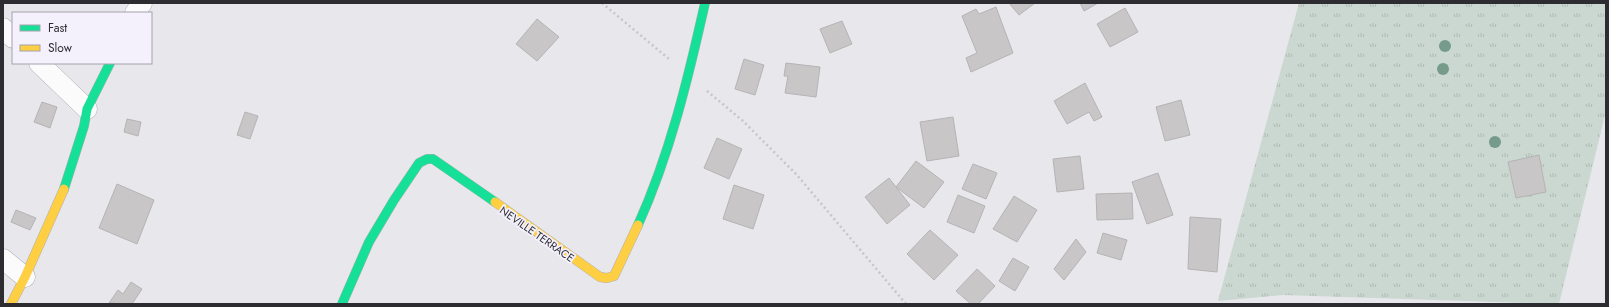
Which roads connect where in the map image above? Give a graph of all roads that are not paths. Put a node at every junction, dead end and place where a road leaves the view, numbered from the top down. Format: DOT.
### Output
graph roads {
  1 [pos="142,3"];
  2 [pos="705,3"];
  3 [pos="137,12"];
  4 [pos="3,28"];
  5 [pos="12,37"];
  6 [pos="40,64"];
  7 [pos="110,64"];
  8 [pos="87,109"];
  9 [pos="3,259"];
  10 [pos="25,277"];
  11 [pos="11,304"];
  12 [pos="342,304"];
  1 -- 3 [label="street"];
  2 -- 12 [label="street, NEVILLE TERRACE"];
  4 -- 5 [label="street"];
  6 -- 8 [label="street"];
  7 -- 8 [label="street"];
  8 -- 10 [label="street"];
  9 -- 10 [label="street"];
  10 -- 11 [label="street"];
}
